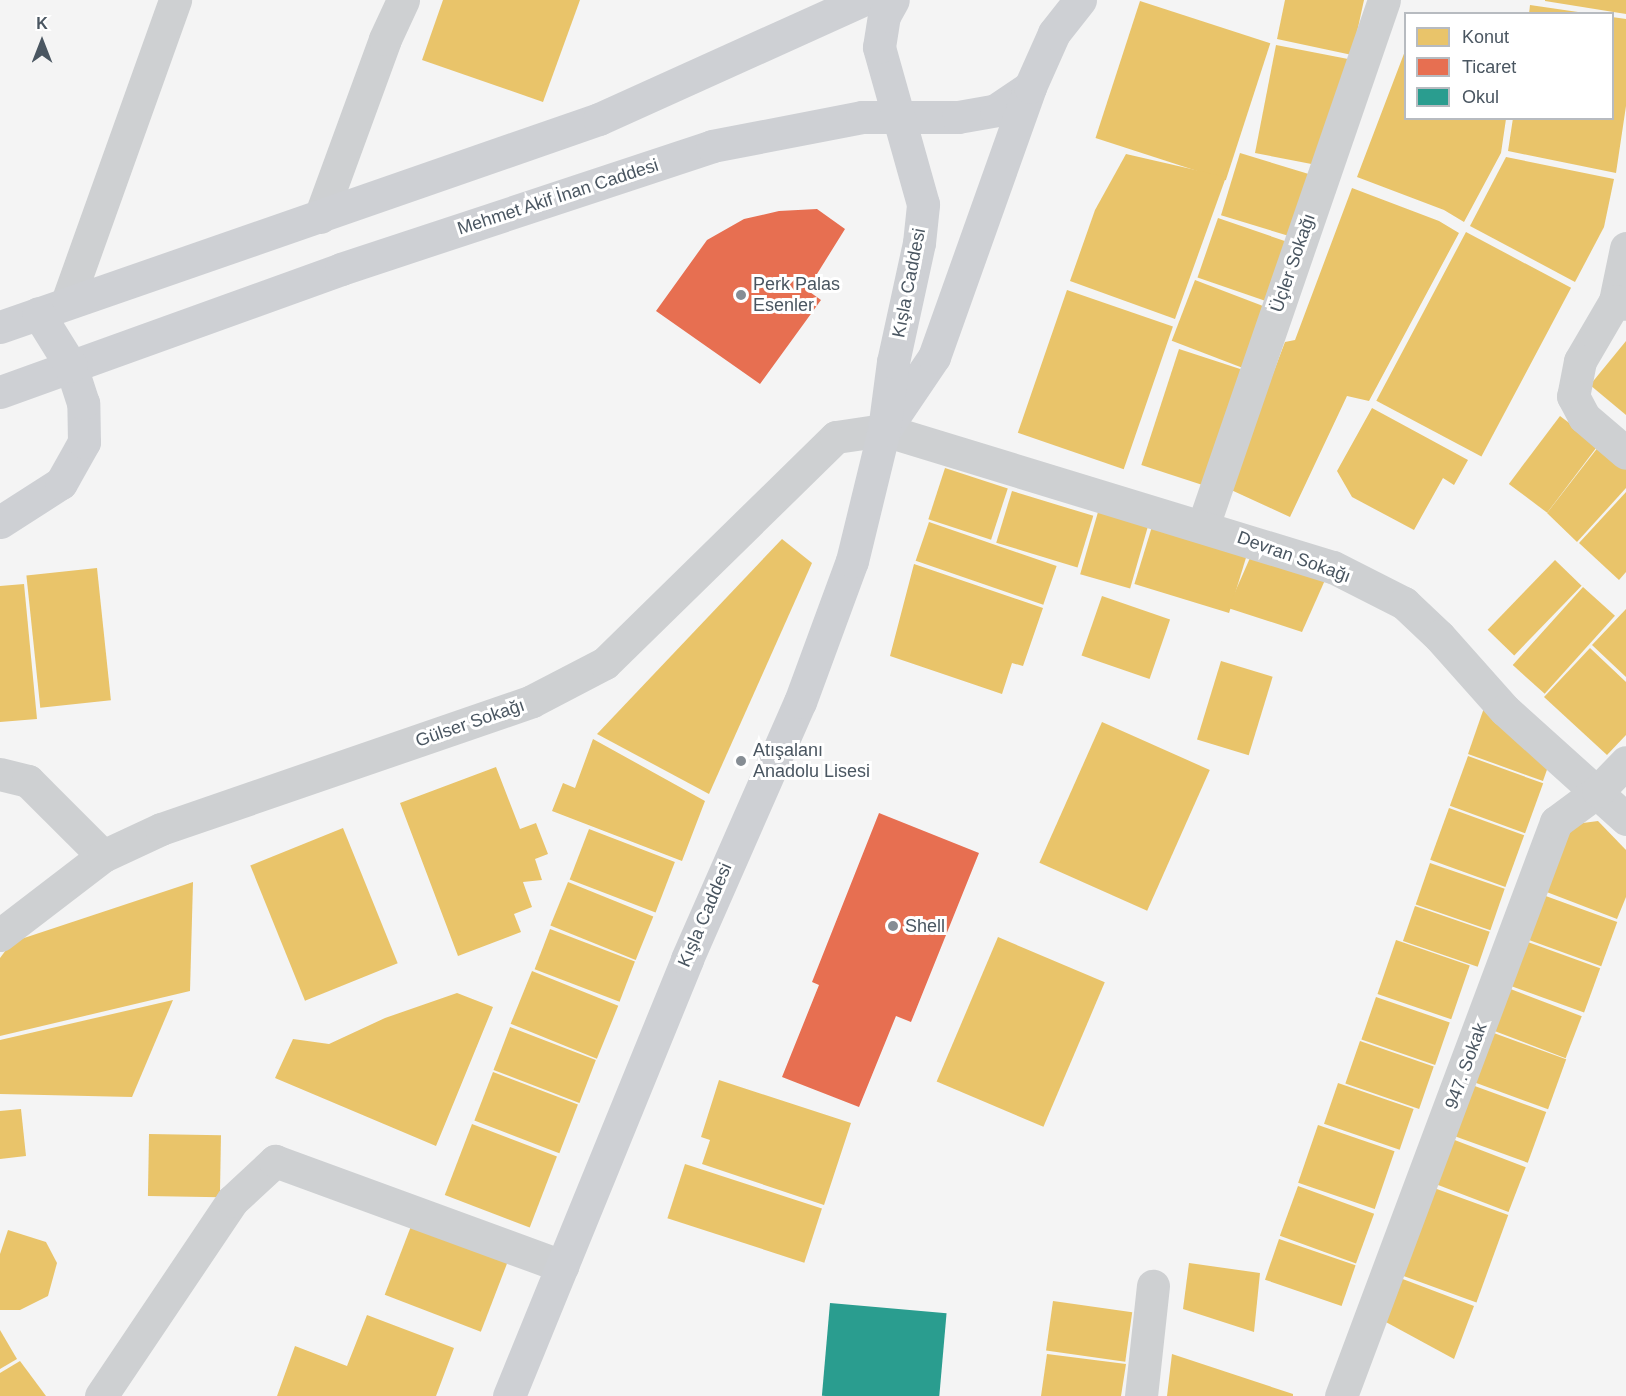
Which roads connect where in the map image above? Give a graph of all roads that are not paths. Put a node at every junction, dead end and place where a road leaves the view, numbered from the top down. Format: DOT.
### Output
graph roads {
  1 [pos="176,0"];
  2 [pos="403,0"];
  3 [pos="862,0"];
  4 [pos="893,0"];
  5 [pos="1080,0"];
  6 [pos="1384,0"];
  7 [pos="1030,87"];
  8 [pos="897,116"];
  9 [pos="320,217"];
  10 [pos="1626,248"];
  11 [pos="1621,302"];
  12 [pos="52,307"];
  13 [pos="0,327"];
  14 [pos="71,366"];
  15 [pos="0,392"];
  16 [pos="884,430"];
  17 [pos="1626,453"];
  18 [pos="0,522"];
  19 [pos="1203,526"];
  20 [pos="1626,762"];
  21 [pos="0,774"];
  22 [pos="1598,791"];
  23 [pos="1626,819"];
  24 [pos="103,856"];
  25 [pos="0,935"];
  26 [pos="562,1266"];
  27 [pos="1153,1286"];
  28 [pos="101,1396"];
  29 [pos="509,1396"];
  30 [pos="1141,1396"];
  31 [pos="1341,1396"];
  1 -- 12 [label="street"];
  2 -- 9 [label="street"];
  3 -- 9 [label="main road"];
  4 -- 8 [label="main road, Kışla Caddesi"];
  5 -- 7 [label="main road"];
  6 -- 19 [label="street, Üçler Sokağı"];
  7 -- 8 [label="main road, Mehmet Akif İnan Caddesi"];
  7 -- 16 [label="main road, Kışla Caddesi"];
  8 -- 14 [label="main road, Mehmet Akif İnan Caddesi"];
  8 -- 16 [label="main road, Kışla Caddesi"];
  9 -- 12 [label="main road"];
  10 -- 11 [label="street"];
  11 -- 17 [label="street"];
  12 -- 13 [label="main road"];
  12 -- 14 [label="main road"];
  14 -- 15 [label="main road, Mehmet Akif İnan Caddesi"];
  14 -- 18 [label="main road"];
  16 -- 19 [label="street, Devran Sokağı"];
  16 -- 24 [label="street, Gülser Sokağı"];
  16 -- 26 [label="main road, Kışla Caddesi"];
  19 -- 22 [label="street, Devran Sokağı"];
  20 -- 22 [label="street, 947. Sokak"];
  21 -- 24 [label="street"];
  22 -- 23 [label="street, Devran Sokağı"];
  22 -- 31 [label="street, 947. Sokak"];
  24 -- 25 [label="street, Gülser Sokağı"];
  26 -- 28 [label="street"];
  26 -- 29 [label="main road, Kışla Caddesi"];
  27 -- 30 [label="street"];
}
